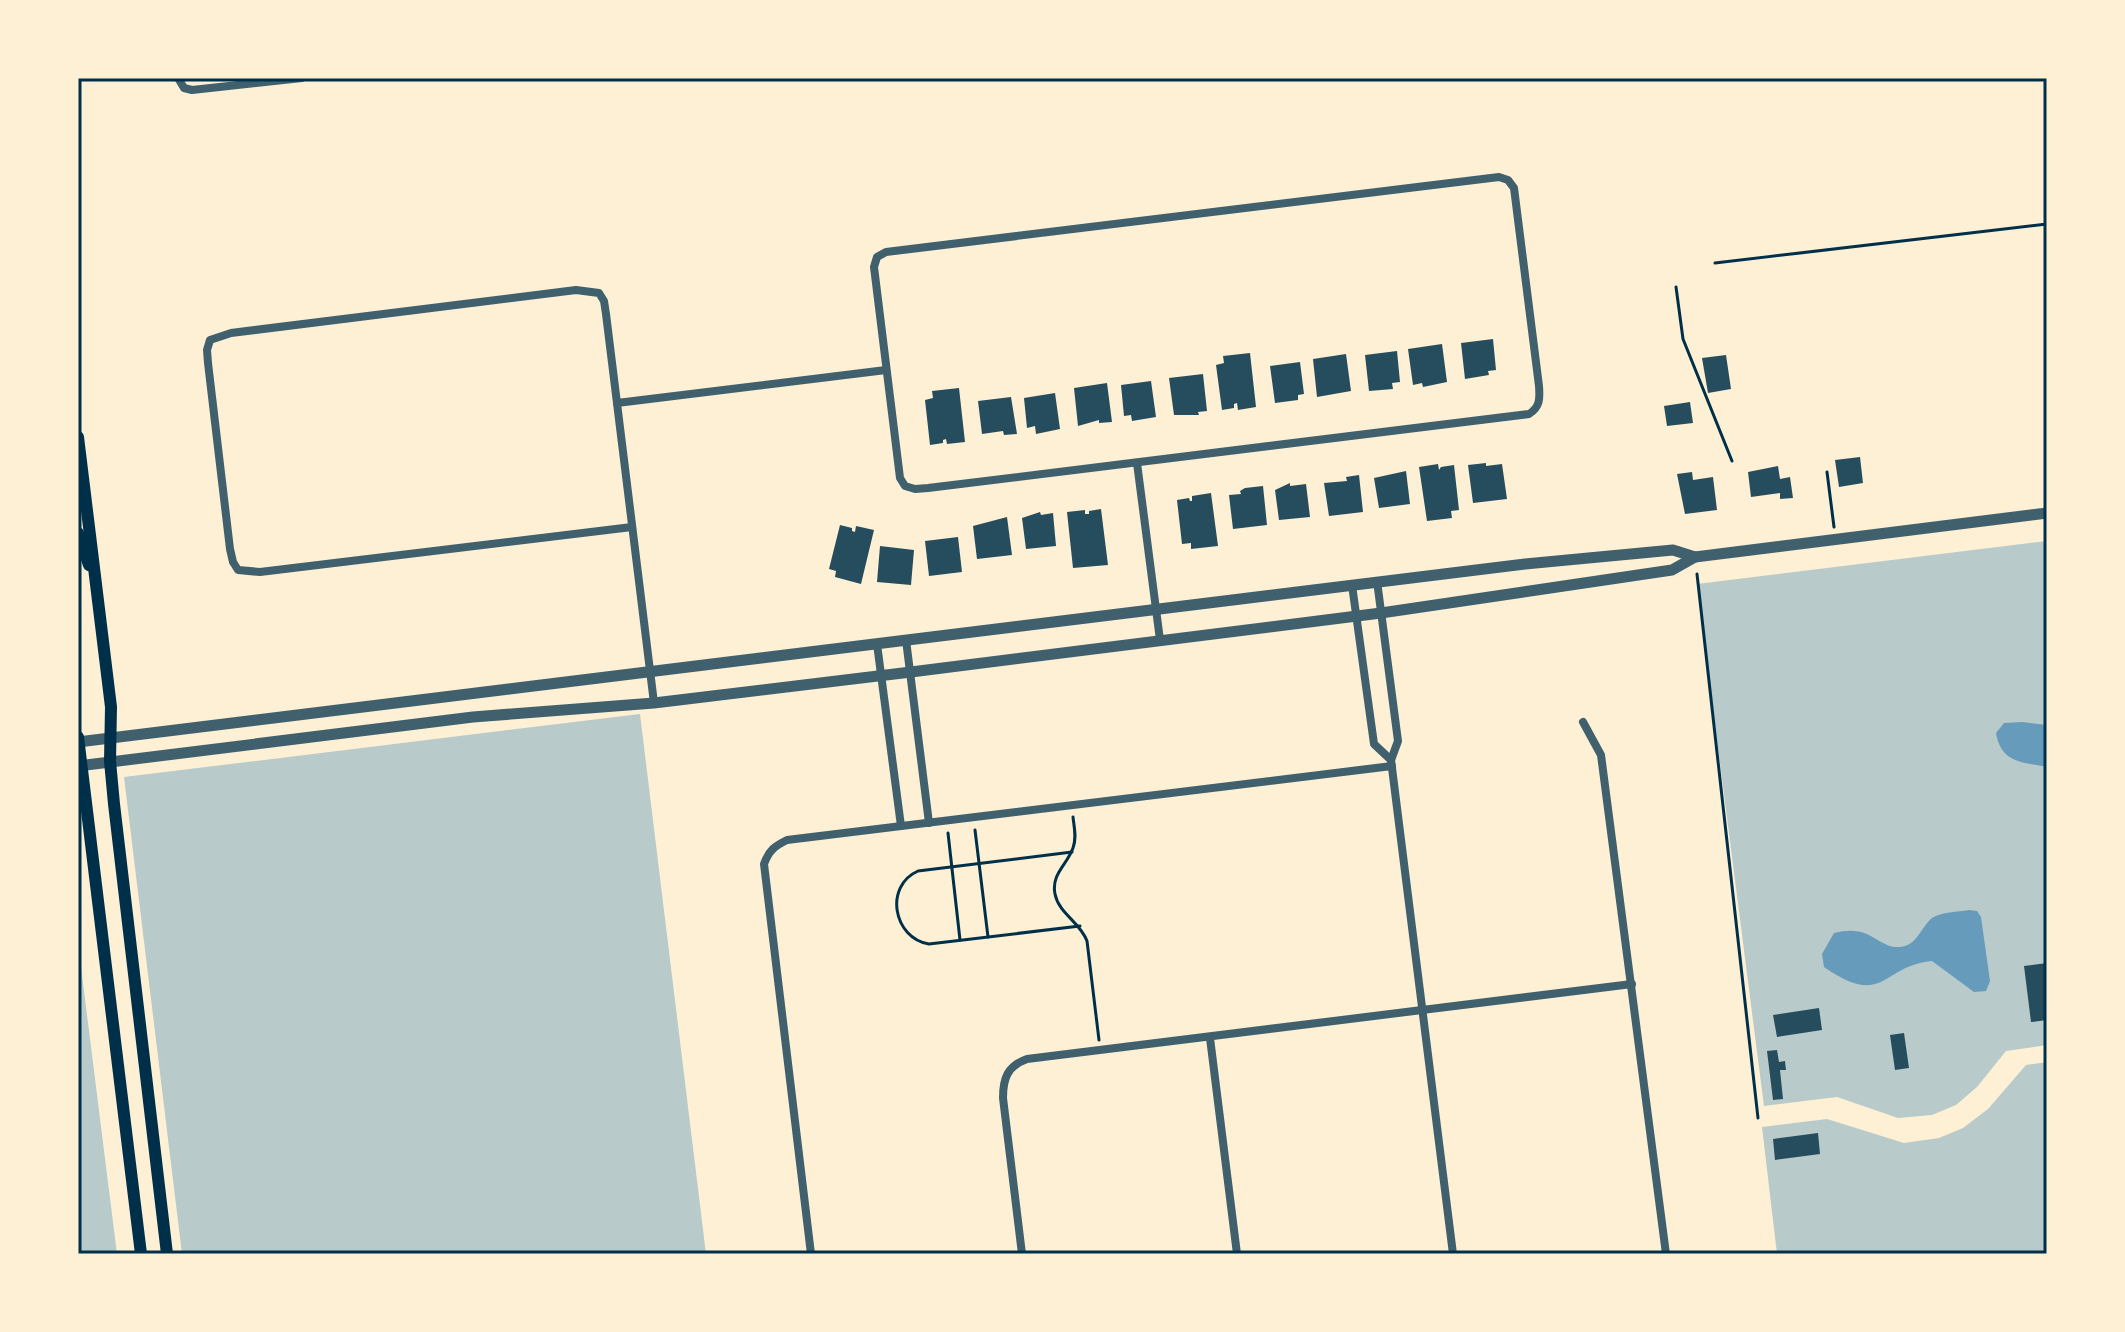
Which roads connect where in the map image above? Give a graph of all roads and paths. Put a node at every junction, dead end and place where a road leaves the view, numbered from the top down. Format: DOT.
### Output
graph roads {
  1 [pos="178,78"];
  2 [pos="302,78"];
  3 [pos="2047,224"];
  4 [pos="1715,263"];
  5 [pos="1676,287"];
  6 [pos="886,370"];
  7 [pos="617,403"];
  8 [pos="78,437"];
  9 [pos="1732,461"];
  10 [pos="1137,463"];
  11 [pos="1827,472"];
  12 [pos="2047,513"];
  13 [pos="632,527"];
  14 [pos="78,533"];
  15 [pos="1835,539"];
  16 [pos="1695,557"];
  17 [pos="1377,581"];
  18 [pos="1352,585"];
  19 [pos="97,591"];
  20 [pos="1155,609"];
  21 [pos="1381,613"];
  22 [pos="1356,616"];
  23 [pos="906,640"];
  24 [pos="1160,640"];
  25 [pos="877,644"];
  26 [pos="650,671"];
  27 [pos="911,672"];
  28 [pos="881,674"];
  29 [pos="654,703"];
  30 [pos="1583,722"];
  31 [pos="111,739"];
  32 [pos="78,740"];
  33 [pos="110,761"];
  34 [pos="1391,763"];
  35 [pos="79,765"];
  36 [pos="1071,805"];
  37 [pos="974,817"];
  38 [pos="947,820"];
  39 [pos="929,823"];
  40 [pos="901,826"];
  41 [pos="1072,852"];
  42 [pos="979,863"];
  43 [pos="952,867"];
  44 [pos="1080,926"];
  45 [pos="988,937"];
  46 [pos="960,940"];
  47 [pos="1632,984"];
  48 [pos="1422,1011"];
  49 [pos="1210,1038"];
  50 [pos="1100,1051"];
  51 [pos="1758,1118"];
  52 [pos="141,1254"];
  53 [pos="167,1254"];
  54 [pos="811,1254"];
  55 [pos="1022,1254"];
  56 [pos="1237,1254"];
  57 [pos="1453,1254"];
  58 [pos="1666,1254"];
  1 -- 2 [label="street"];
  3 -- 4 [label="path"];
  5 -- 9 [label="path"];
  6 -- 7 [label="street"];
  6 -- 10 [label="street"];
  6 -- 10 [label="street"];
  7 -- 13 [label="street"];
  7 -- 13 [label="street"];
  8 -- 19 [label="main road"];
  10 -- 20 [label="street"];
  11 -- 15 [label="path"];
  12 -- 15 [label="street"];
  13 -- 26 [label="street"];
  14 -- 19 [label="main road"];
  15 -- 16 [label="street"];
  16 -- 17 [label="street"];
  16 -- 21 [label="street"];
  16 -- 51 [label="path"];
  17 -- 18 [label="street"];
  17 -- 21 [label="street"];
  18 -- 20 [label="street"];
  18 -- 22 [label="street"];
  19 -- 31 [label="main road"];
  20 -- 23 [label="street"];
  20 -- 24 [label="street"];
  21 -- 22 [label="street"];
  21 -- 34 [label="street"];
  22 -- 24 [label="street"];
  22 -- 34 [label="street"];
  23 -- 25 [label="street"];
  23 -- 27 [label="street"];
  24 -- 27 [label="street"];
  25 -- 26 [label="street"];
  25 -- 28 [label="street"];
  26 -- 29 [label="street"];
  26 -- 31 [label="street"];
  27 -- 28 [label="street"];
  27 -- 39 [label="street"];
  28 -- 29 [label="street"];
  28 -- 40 [label="street"];
  29 -- 33 [label="street"];
  30 -- 47 [label="street"];
  31 -- 32 [label="street"];
  31 -- 33 [label="main road"];
  32 -- 35 [label="main road"];
  33 -- 35 [label="street"];
  33 -- 53 [label="main road"];
  34 -- 36 [label="street"];
  34 -- 48 [label="street"];
  35 -- 52 [label="main road"];
  36 -- 37 [label="street"];
  36 -- 41 [label="path"];
  37 -- 38 [label="street"];
  37 -- 42 [label="path"];
  38 -- 39 [label="street"];
  38 -- 43 [label="path"];
  39 -- 40 [label="street"];
  40 -- 54 [label="street"];
  41 -- 42 [label="path"];
  41 -- 44 [label="path"];
  42 -- 43 [label="path"];
  42 -- 45 [label="path"];
  43 -- 46 [label="path"];
  43 -- 46 [label="path"];
  44 -- 45 [label="path"];
  44 -- 50 [label="path"];
  45 -- 46 [label="path"];
  47 -- 48 [label="street"];
  47 -- 58 [label="street"];
  48 -- 49 [label="street"];
  48 -- 57 [label="street"];
  49 -- 50 [label="street"];
  49 -- 56 [label="street"];
  50 -- 55 [label="street"];
}
